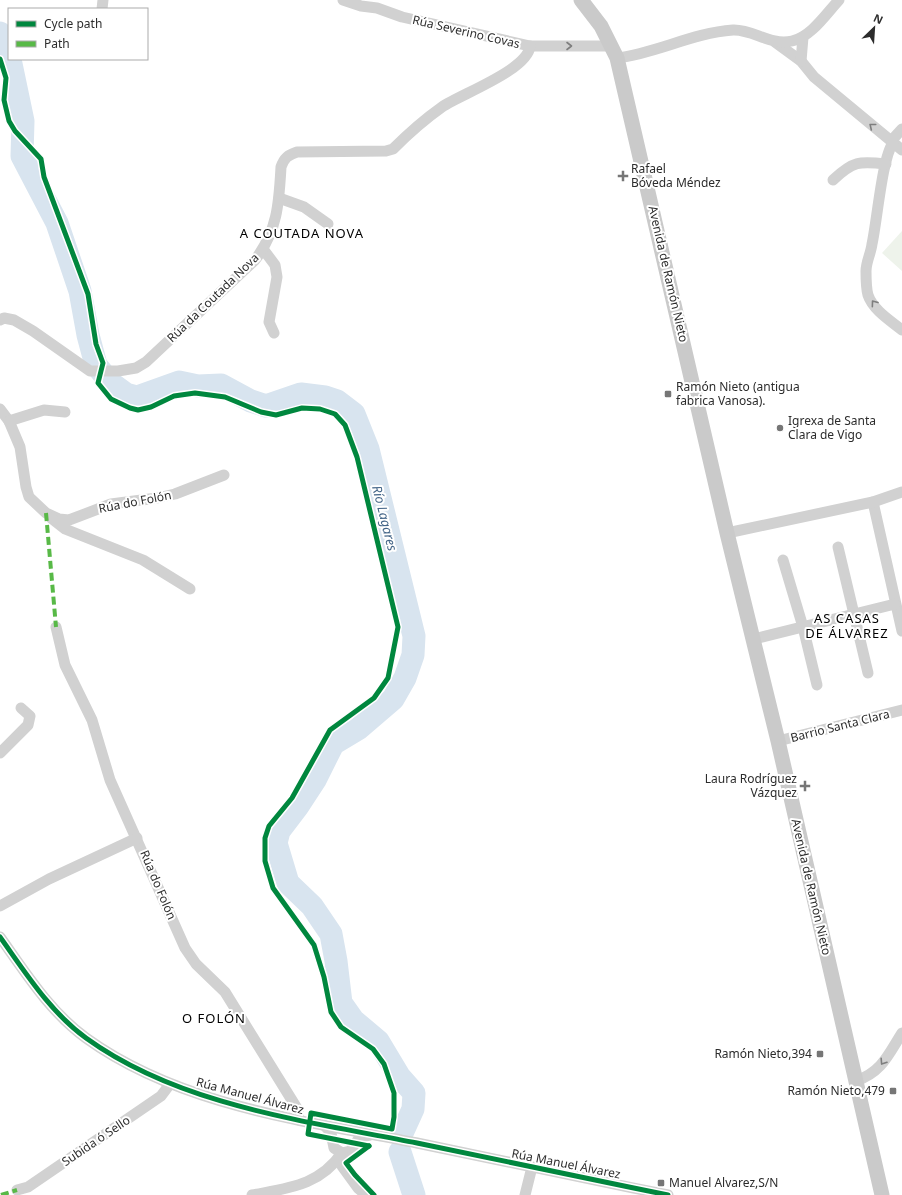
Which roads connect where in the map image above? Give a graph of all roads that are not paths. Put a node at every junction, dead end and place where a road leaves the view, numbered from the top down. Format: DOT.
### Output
graph roads {
  1 [pos="343,0"];
  2 [pos="581,0"];
  3 [pos="839,0"];
  4 [pos="384,5"];
  5 [pos="803,37"];
  6 [pos="774,42"];
  7 [pos="530,46"];
  8 [pos="615,52"];
  9 [pos="802,61"];
  10 [pos="902,129"];
  11 [pos="896,145"];
  12 [pos="886,164"];
  13 [pos="833,180"];
  14 [pos="279,198"];
  15 [pos="328,224"];
  16 [pos="263,250"];
  17 [pos="0,320"];
  18 [pos="902,330"];
  19 [pos="274,333"];
  20 [pos="65,412"];
  21 [pos="3,414"];
  22 [pos="224,475"];
  23 [pos="902,492"];
  24 [pos="873,502"];
  25 [pos="46,513"];
  26 [pos="727,533"];
  27 [pos="838,547"];
  28 [pos="783,560"];
  29 [pos="190,589"];
  30 [pos="896,604"];
  31 [pos="854,614"];
  32 [pos="56,627"];
  33 [pos="803,627"];
  34 [pos="902,631"];
  35 [pos="754,639"];
  36 [pos="868,673"];
  37 [pos="817,686"];
  38 [pos="21,708"];
  39 [pos="902,710"];
  40 [pos="778,741"];
  41 [pos="0,753"];
  42 [pos="138,838"];
  43 [pos="0,906"];
  44 [pos="0,937"];
  45 [pos="902,1033"];
  46 [pos="856,1081"];
  47 [pos="170,1084"];
  48 [pos="299,1120"];
  49 [pos="324,1125"];
  50 [pos="345,1129"];
  51 [pos="371,1134"];
  52 [pos="333,1139"];
  53 [pos="355,1143"];
  54 [pos="342,1153"];
  55 [pos="532,1168"];
  56 [pos="17,1190"];
  57 [pos="252,1195"];
  58 [pos="366,1195"];
  59 [pos="525,1195"];
  60 [pos="668,1195"];
  61 [pos="882,1195"];
  1 -- 4 [label="street, Rúa Severino Covas"];
  2 -- 8 [label="main road, Avenida de Ramón Nieto"];
  3 -- 5 [label="street"];
  4 -- 7 [label="street, Rúa Severino Covas"];
  5 -- 6 [label="street"];
  5 -- 9 [label="street"];
  6 -- 8 [label="street, Rúa Severino Covas"];
  6 -- 9 [label="street"];
  7 -- 8 [label="street, Rúa Severino Covas, one-way"];
  7 -- 14 [label="street, Rúa da Coutada Nova"];
  8 -- 26 [label="main road, Avenida de Ramón Nieto"];
  11 -- 9 [label="street, one-way"];
  10 -- 11 [label="street"];
  11 -- 12 [label="street"];
  12 -- 13 [label="street"];
  18 -- 12 [label="street, one-way"];
  14 -- 15 [label="street"];
  14 -- 16 [label="street, Rúa da Coutada Nova"];
  16 -- 17 [label="street, Rúa da Coutada Nova"];
  16 -- 19 [label="street"];
  20 -- 21 [label="street"];
  21 -- 25 [label="street, Rúa do Folón"];
  22 -- 25 [label="street, Rúa do Folón"];
  23 -- 24 [label="street"];
  24 -- 26 [label="street"];
  24 -- 30 [label="street"];
  25 -- 29 [label="street, Rúa do Folón"];
  26 -- 35 [label="main road, Avenida de Ramón Nieto"];
  27 -- 31 [label="street"];
  28 -- 33 [label="street"];
  30 -- 31 [label="street"];
  30 -- 34 [label="street"];
  31 -- 33 [label="street"];
  31 -- 36 [label="street"];
  32 -- 42 [label="street, Rúa do Folón"];
  33 -- 35 [label="street"];
  33 -- 37 [label="street"];
  35 -- 40 [label="main road, Avenida de Ramón Nieto"];
  38 -- 41 [label="street"];
  39 -- 40 [label="street, Barrio Santa Clara"];
  40 -- 46 [label="main road, Avenida de Ramón Nieto"];
  42 -- 43 [label="street"];
  42 -- 48 [label="street, Rúa do Folón"];
  44 -- 47 [label="street, Rúa Manuel Álvarez"];
  45 -- 46 [label="street, one-way"];
  46 -- 61 [label="main road, Avenida de Ramón Nieto"];
  47 -- 48 [label="street, Rúa Manuel Álvarez"];
  47 -- 56 [label="street, Subida ó Sello"];
  48 -- 49 [label="street, Rúa Manuel Álvarez"];
  49 -- 50 [label="street, Rúa Manuel Álvarez"];
  49 -- 52 [label="street"];
  50 -- 51 [label="street, Rúa Manuel Álvarez"];
  50 -- 52 [label="street"];
  50 -- 53 [label="street"];
  51 -- 53 [label="street"];
  51 -- 55 [label="street, Rúa Manuel Álvarez"];
  52 -- 54 [label="street"];
  53 -- 54 [label="street"];
  54 -- 57 [label="street"];
  54 -- 58 [label="street"];
  55 -- 59 [label="street"];
  55 -- 60 [label="street, Rúa Manuel Álvarez"];
}
